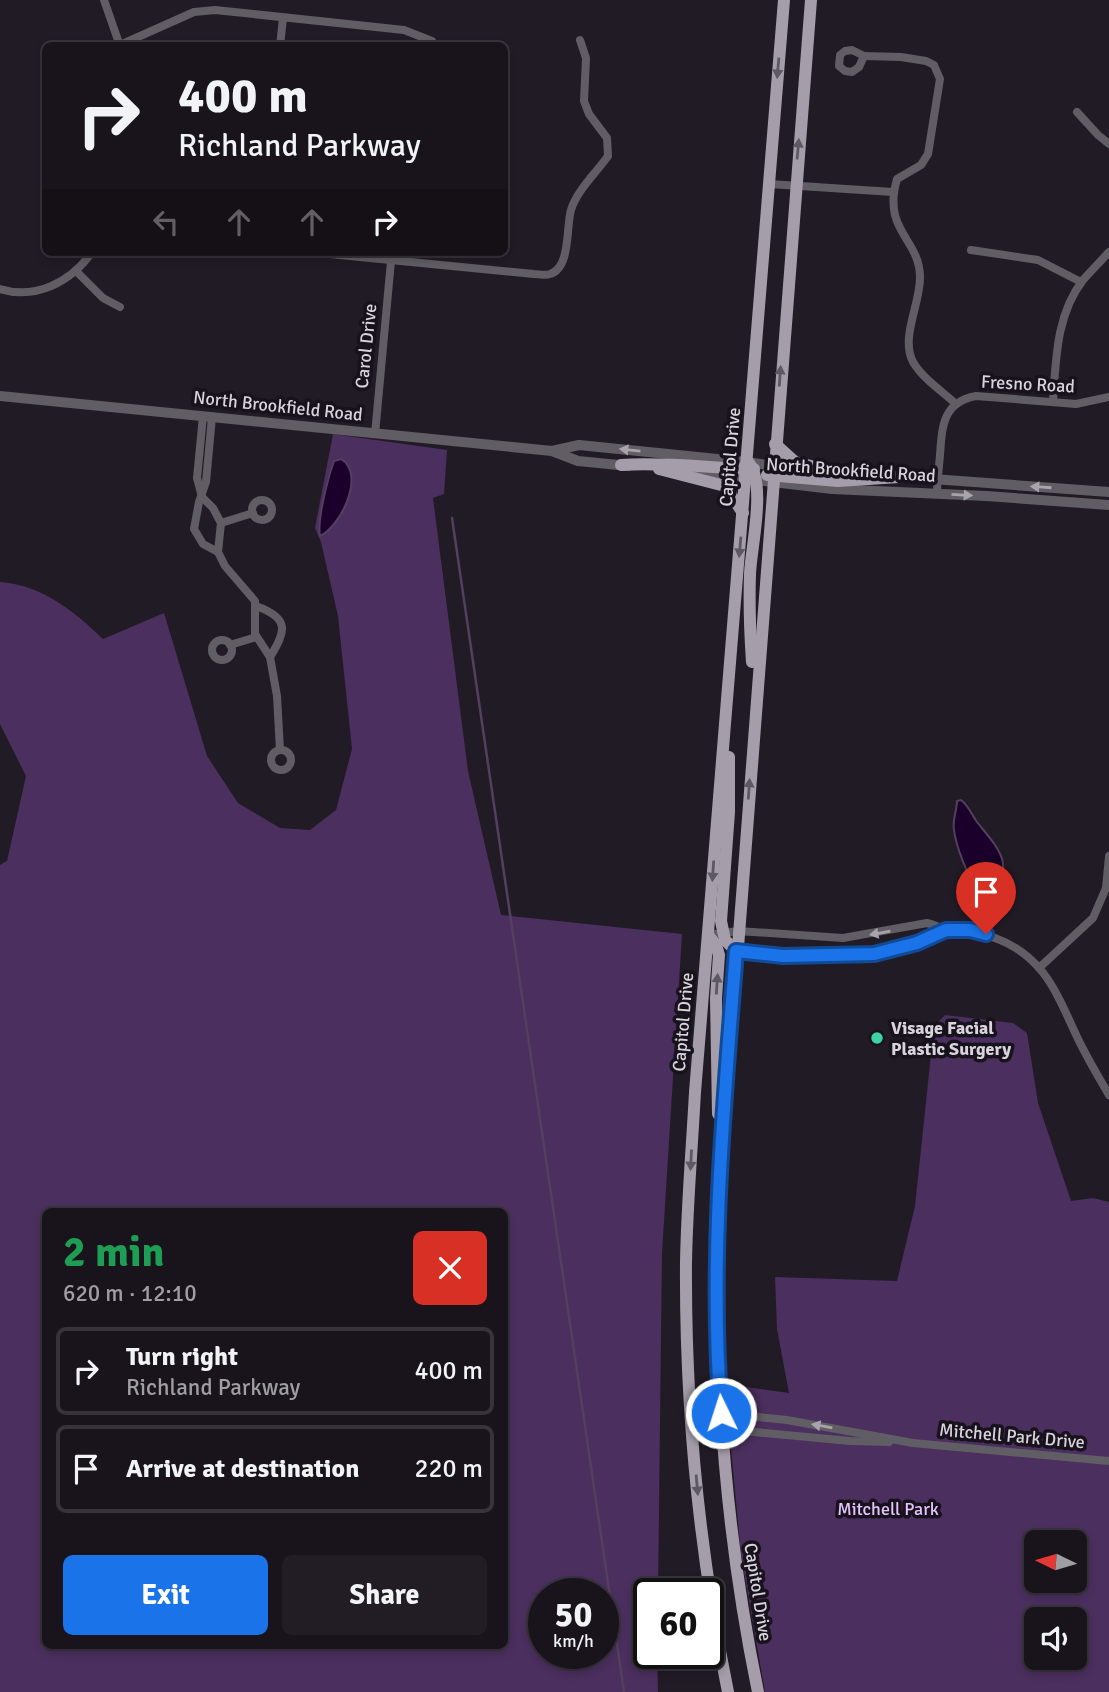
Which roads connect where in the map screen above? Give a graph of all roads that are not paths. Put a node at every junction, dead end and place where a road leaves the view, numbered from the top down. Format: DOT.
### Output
graph roads {
  1 [pos="104,0"];
  2 [pos="225,0"];
  3 [pos="784,0"];
  4 [pos="811,0"];
  5 [pos="226,11"];
  6 [pos="283,18"];
  7 [pos="580,40"];
  8 [pos="119,42"];
  9 [pos="127,42"];
  10 [pos="280,42"];
  11 [pos="432,42"];
  12 [pos="864,56"];
  13 [pos="1077,112"];
  14 [pos="1109,144"];
  15 [pos="769,184"];
  16 [pos="795,186"];
  17 [pos="893,192"];
  18 [pos="971,250"];
  19 [pos="1109,252"];
  20 [pos="89,256"];
  21 [pos="345,256"];
  22 [pos="430,256"];
  23 [pos="391,261"];
  24 [pos="429,264"];
  25 [pos="76,271"];
  26 [pos="1081,282"];
  27 [pos="0,289"];
  28 [pos="120,307"];
  29 [pos="0,396"];
  30 [pos="1109,397"];
  31 [pos="1053,401"];
  32 [pos="956,404"];
  33 [pos="208,416"];
  34 [pos="375,434"];
  35 [pos="775,444"];
  36 [pos="552,451"];
  37 [pos="621,465"];
  38 [pos="659,469"];
  39 [pos="823,469"];
  40 [pos="751,472"];
  41 [pos="773,475"];
  42 [pos="899,477"];
  43 [pos="937,480"];
  44 [pos="1109,492"];
  45 [pos="937,494"];
  46 [pos="202,496"];
  47 [pos="1109,505"];
  48 [pos="253,513"];
  49 [pos="743,514"];
  50 [pos="221,523"];
  51 [pos="218,552"];
  52 [pos="256,606"];
  53 [pos="256,637"];
  54 [pos="230,645"];
  55 [pos="270,657"];
  56 [pos="727,688"];
  57 [pos="755,697"];
  58 [pos="281,750"];
  59 [pos="1109,856"];
  60 [pos="946,930"];
  61 [pos="738,931"];
  62 [pos="722,932"];
  63 [pos="708,934"];
  64 [pos="843,939"];
  65 [pos="736,951"];
  66 [pos="843,956"];
  67 [pos="1040,968"];
  68 [pos="1108,1090"];
  69 [pos="721,1150"];
  70 [pos="690,1410"];
  71 [pos="721,1413"];
  72 [pos="691,1426"];
  73 [pos="722,1428"];
  74 [pos="913,1443"];
  75 [pos="1109,1461"];
  76 [pos="728,1692"];
  77 [pos="758,1692"];
  1 -- 8 [label="street"];
  2 -- 5 [label="street"];
  3 -- 15 [label="main road, one-way"];
  16 -- 4 [label="main road, one-way"];
  5 -- 6 [label="street"];
  5 -- 9 [label="street"];
  6 -- 10 [label="street"];
  6 -- 11 [label="street"];
  7 -- 24 [label="street"];
  12 -- 17 [label="street"];
  13 -- 14 [label="street"];
  15 -- 16 [label="street"];
  15 -- 40 [label="main road, Capitol Drive"];
  16 -- 17 [label="street"];
  35 -- 16 [label="main road, one-way"];
  17 -- 32 [label="street"];
  18 -- 26 [label="street"];
  19 -- 26 [label="street"];
  20 -- 25 [label="street"];
  21 -- 23 [label="street"];
  22 -- 24 [label="street"];
  23 -- 24 [label="street"];
  23 -- 34 [label="street, Carol Drive"];
  25 -- 27 [label="street"];
  25 -- 28 [label="street"];
  26 -- 31 [label="street"];
  29 -- 33 [label="street, North Brookfield Road"];
  30 -- 31 [label="street, Fresno Road"];
  31 -- 32 [label="street, Fresno Road"];
  32 -- 43 [label="street"];
  33 -- 34 [label="street, North Brookfield Road"];
  33 -- 46 [label="street"];
  34 -- 36 [label="street, North Brookfield Road"];
  35 -- 39 [label="main road"];
  35 -- 41 [label="main road"];
  36 -- 37 [label="street, North Brookfield Road"];
  40 -- 36 [label="street, North Brookfield Road, one-way"];
  37 -- 38 [label="street, North Brookfield Road"];
  37 -- 40 [label="main road"];
  38 -- 40 [label="street, North Brookfield Road"];
  38 -- 49 [label="main road"];
  39 -- 41 [label="street, North Brookfield Road"];
  39 -- 42 [label="street, North Brookfield Road"];
  40 -- 41 [label="main road"];
  40 -- 49 [label="main road, Capitol Drive"];
  40 -- 57 [label="main road"];
  41 -- 42 [label="main road"];
  41 -- 45 [label="street, North Brookfield Road"];
  41 -- 57 [label="main road"];
  42 -- 43 [label="street, North Brookfield Road"];
  44 -- 43 [label="street, North Brookfield Road, one-way"];
  43 -- 45 [label="street"];
  45 -- 47 [label="street, North Brookfield Road, one-way"];
  46 -- 50 [label="street"];
  46 -- 51 [label="street"];
  48 -- 50 [label="street"];
  49 -- 56 [label="main road, Capitol Drive, one-way"];
  50 -- 51 [label="street"];
  51 -- 52 [label="street"];
  52 -- 53 [label="street"];
  52 -- 55 [label="street"];
  53 -- 54 [label="street"];
  53 -- 55 [label="street"];
  55 -- 58 [label="street"];
  56 -- 62 [label="main road"];
  56 -- 63 [label="main road, Capitol Drive, one-way"];
  61 -- 57 [label="main road, one-way"];
  59 -- 67 [label="street"];
  60 -- 64 [label="street, one-way"];
  60 -- 66 [label="street"];
  60 -- 67 [label="street"];
  61 -- 62 [label="street"];
  61 -- 64 [label="street"];
  61 -- 65 [label="main road, Capitol Drive"];
  62 -- 63 [label="street"];
  62 -- 65 [label="main road"];
  63 -- 65 [label="street"];
  69 -- 63 [label="main road, one-way"];
  63 -- 70 [label="main road, Capitol Drive, one-way"];
  64 -- 66 [label="street"];
  65 -- 66 [label="street"];
  65 -- 69 [label="main road, Capitol Drive"];
  67 -- 68 [label="street"];
  69 -- 71 [label="main road, Capitol Drive"];
  70 -- 71 [label="street, Mitchell Park Drive"];
  70 -- 72 [label="main road, Capitol Drive"];
  71 -- 73 [label="main road, Capitol Drive"];
  74 -- 71 [label="street, Mitchell Park Drive, one-way"];
  72 -- 73 [label="street, Mitchell Park Drive"];
  72 -- 76 [label="main road, Capitol Drive, one-way"];
  73 -- 74 [label="street, Mitchell Park Drive"];
  73 -- 77 [label="main road, Capitol Drive"];
  74 -- 75 [label="street, Mitchell Park Drive"];
}
